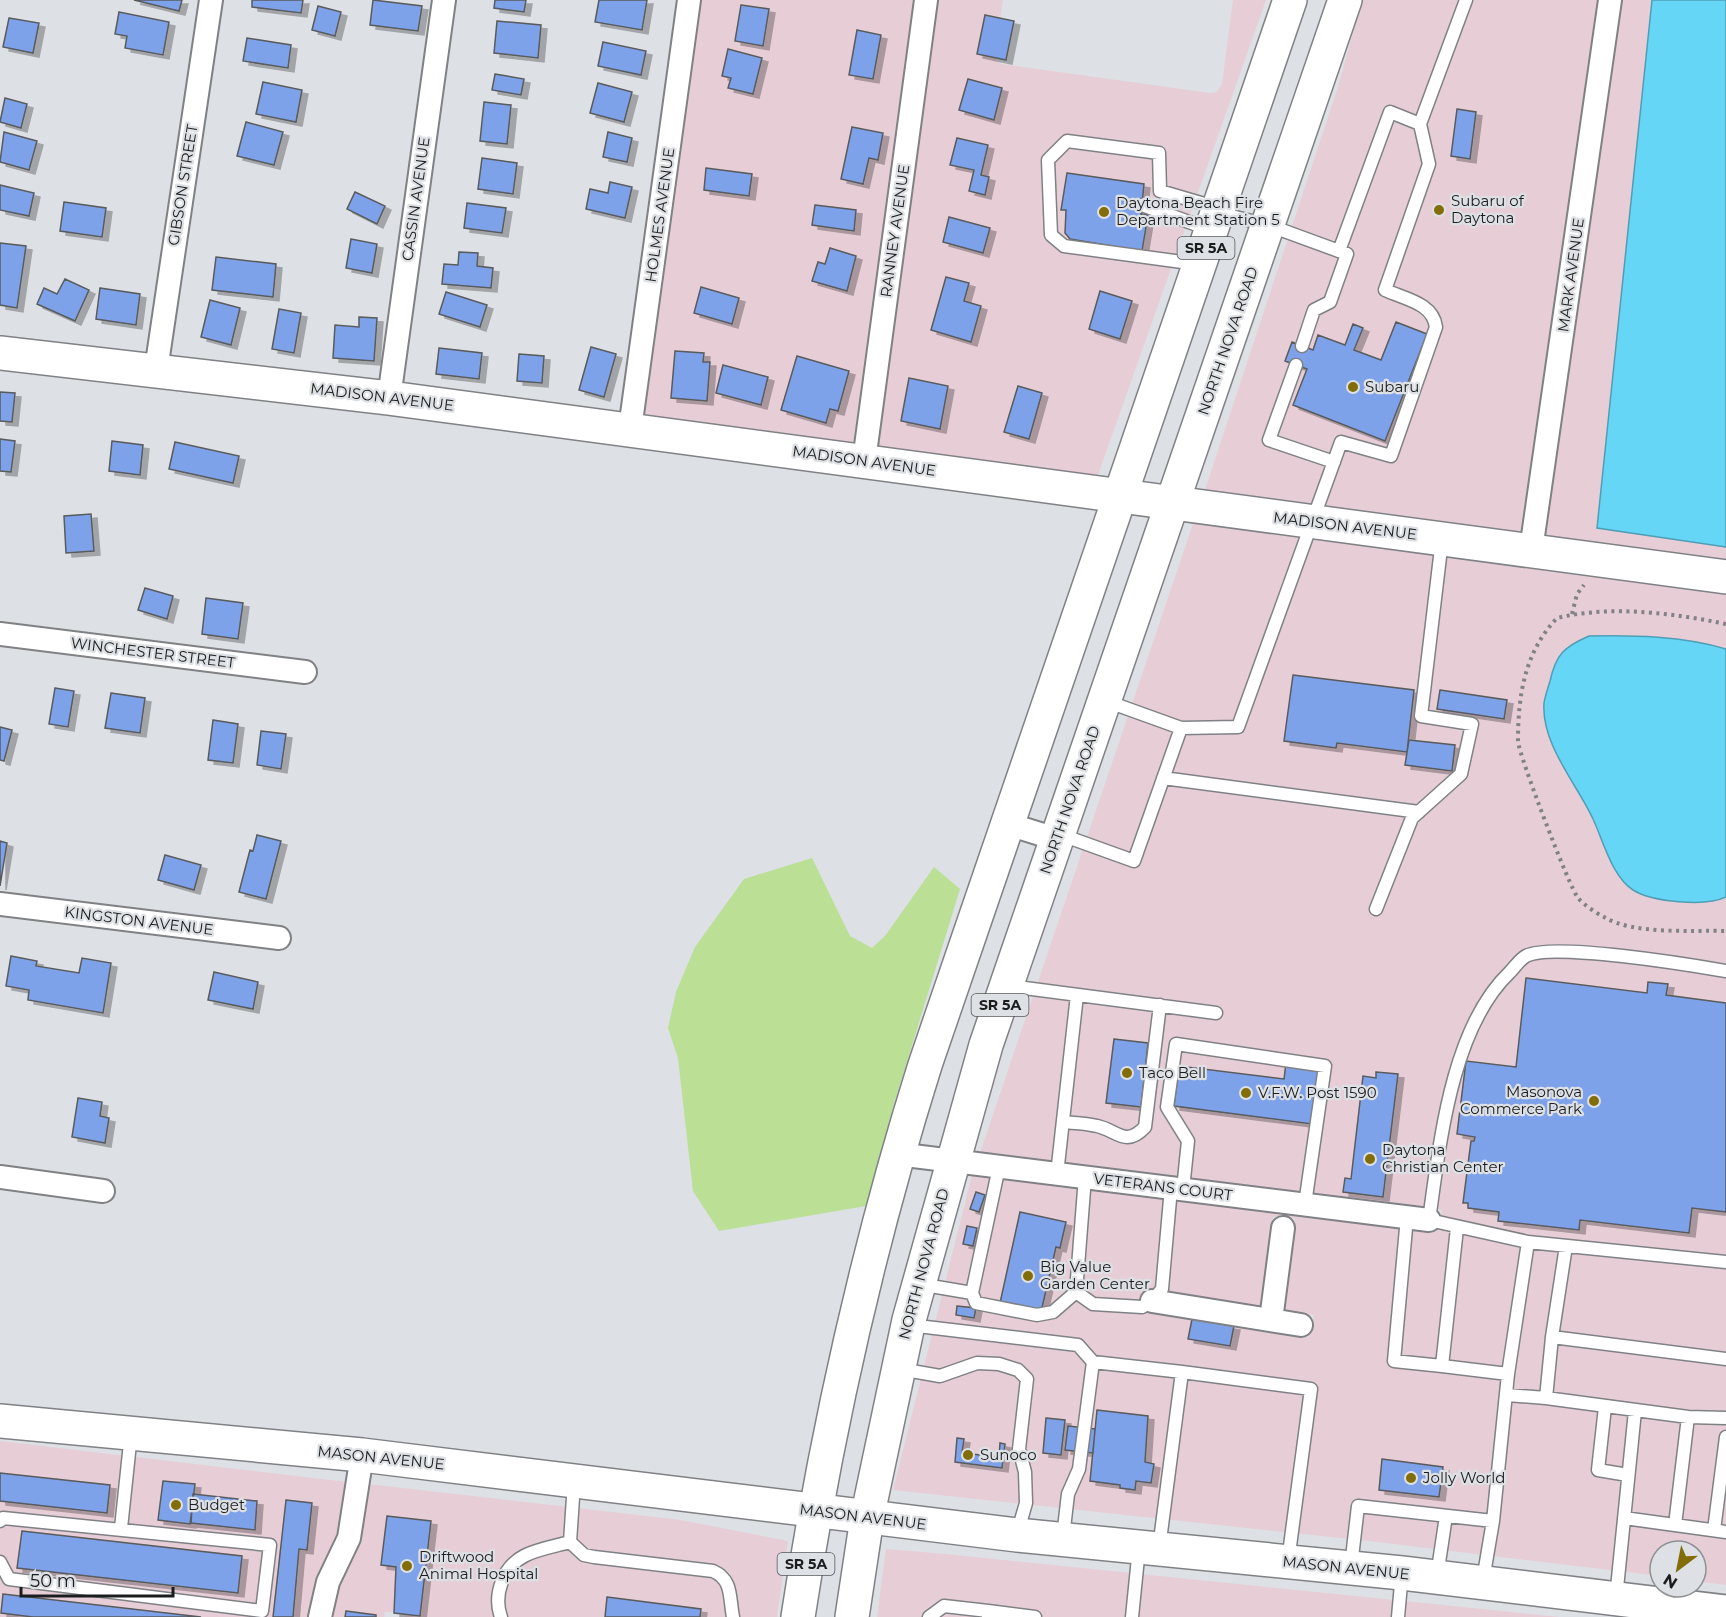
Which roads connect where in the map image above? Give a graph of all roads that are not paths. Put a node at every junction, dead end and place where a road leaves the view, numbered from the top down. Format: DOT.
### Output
graph roads {
  1 [pos="211,0"];
  2 [pos="444,0"];
  3 [pos="689,0"];
  4 [pos="926,0"];
  5 [pos="1290,0"];
  6 [pos="1466,0"];
  7 [pos="1610,0"];
  8 [pos="1343,3"];
  9 [pos="1420,124"];
  10 [pos="1142,205"];
  11 [pos="1216,217"];
  12 [pos="1268,225"];
  13 [pos="1343,253"];
  14 [pos="1200,264"];
  15 [pos="1302,346"];
  16 [pos="0,353"];
  17 [pos="1296,365"];
  18 [pos="156,370"];
  19 [pos="388,398"];
  20 [pos="630,429"];
  21 [pos="864,461"];
  22 [pos="1334,462"];
  23 [pos="1121,496"];
  24 [pos="1172,504"];
  25 [pos="1314,522"];
  26 [pos="1442,539"];
  27 [pos="1531,550"];
  28 [pos="1726,577"];
  29 [pos="0,634"];
  30 [pos="305,672"];
  31 [pos="1104,700"];
  32 [pos="1181,728"];
  33 [pos="1163,778"];
  34 [pos="1419,812"];
  35 [pos="1008,824"];
  36 [pos="1057,836"];
  37 [pos="0,904"];
  38 [pos="1376,909"];
  39 [pos="279,938"];
  40 [pos="1726,971"];
  41 [pos="1006,986"];
  42 [pos="1077,994"];
  43 [pos="1160,1005"];
  44 [pos="1216,1012"];
  45 [pos="1063,1122"];
  46 [pos="897,1154"];
  47 [pos="951,1161"];
  48 [pos="999,1167"];
  49 [pos="1057,1174"];
  50 [pos="0,1177"];
  51 [pos="1085,1177"];
  52 [pos="1177,1189"];
  53 [pos="103,1191"];
  54 [pos="1305,1204"];
  55 [pos="1418,1218"];
  56 [pos="1283,1228"];
  57 [pos="1457,1228"];
  58 [pos="1528,1242"];
  59 [pos="1566,1246"];
  60 [pos="1726,1262"];
  61 [pos="918,1284"];
  62 [pos="1076,1292"];
  63 [pos="972,1293"];
  64 [pos="1152,1301"];
  65 [pos="1271,1320"];
  66 [pos="908,1325"];
  67 [pos="1301,1325"];
  68 [pos="1552,1337"];
  69 [pos="1726,1359"];
  70 [pos="1093,1362"];
  71 [pos="1442,1366"];
  72 [pos="898,1369"];
  73 [pos="1182,1372"];
  74 [pos="1508,1374"];
  75 [pos="1507,1395"];
  76 [pos="1546,1398"];
  77 [pos="1605,1407"];
  78 [pos="1635,1410"];
  79 [pos="1688,1417"];
  80 [pos="1726,1418"];
  81 [pos="0,1421"];
  82 [pos="131,1433"];
  83 [pos="1726,1437"];
  84 [pos="362,1455"];
  85 [pos="1628,1475"];
  86 [pos="574,1481"];
  87 [pos="815,1512"];
  88 [pos="1446,1515"];
  89 [pos="867,1518"];
  90 [pos="1624,1518"];
  91 [pos="0,1521"];
  92 [pos="1493,1521"];
  93 [pos="1675,1525"];
  94 [pos="121,1528"];
  95 [pos="1720,1531"];
  96 [pos="1017,1535"];
  97 [pos="1063,1539"];
  98 [pos="570,1542"];
  99 [pos="1149,1548"];
  100 [pos="0,1562"];
  101 [pos="1287,1562"];
  102 [pos="1351,1568"];
  103 [pos="1402,1573"];
  104 [pos="1437,1577"];
  105 [pos="1483,1582"];
  106 [pos="1615,1599"];
  107 [pos="1697,1612"];
  108 [pos="988,1614"];
  109 [pos="320,1617"];
  110 [pos="501,1617"];
  111 [pos="733,1617"];
  112 [pos="798,1617"];
  113 [pos="852,1617"];
  114 [pos="929,1617"];
  115 [pos="1035,1617"];
  116 [pos="1132,1617"];
  117 [pos="1398,1617"];
  1 -- 18 [label="street, GIBSON STREET"];
  2 -- 19 [label="street, CASSIN AVENUE"];
  3 -- 20 [label="street, HOLMES AVENUE"];
  4 -- 21 [label="street, RANNEY AVENUE"];
  5 -- 11 [label="main road, SR 5A"];
  6 -- 9 [label="lane"];
  7 -- 27 [label="street, MARK AVENUE"];
  8 -- 12 [label="main road, NORTH NOVA ROAD / SR 5A"];
  9 -- 13 [label="lane"];
  9 -- 22 [label="lane"];
  10 -- 11 [label="lane"];
  11 -- 12 [label="lane"];
  11 -- 14 [label="main road, SR 5A"];
  11 -- 14 [label="lane"];
  12 -- 13 [label="lane"];
  12 -- 24 [label="main road, NORTH NOVA ROAD / SR 5A"];
  13 -- 15 [label="lane"];
  14 -- 23 [label="main road, SR 5A"];
  16 -- 18 [label="main road, MADISON AVENUE"];
  17 -- 22 [label="lane"];
  18 -- 19 [label="main road, MADISON AVENUE"];
  19 -- 20 [label="main road, MADISON AVENUE"];
  20 -- 21 [label="main road, MADISON AVENUE"];
  21 -- 23 [label="main road, MADISON AVENUE"];
  22 -- 25 [label="lane"];
  23 -- 24 [label="main road, MADISON AVENUE"];
  23 -- 35 [label="main road, SR 5A"];
  24 -- 25 [label="main road, MADISON AVENUE"];
  24 -- 31 [label="main road, NORTH NOVA ROAD / SR 5A"];
  25 -- 26 [label="main road, MADISON AVENUE"];
  25 -- 32 [label="lane"];
  26 -- 27 [label="main road, MADISON AVENUE"];
  26 -- 34 [label="lane"];
  27 -- 28 [label="main road, MADISON AVENUE"];
  29 -- 30 [label="street, WINCHESTER STREET"];
  31 -- 32 [label="lane"];
  31 -- 36 [label="main road, NORTH NOVA ROAD / SR 5A"];
  32 -- 33 [label="lane"];
  33 -- 34 [label="lane"];
  33 -- 36 [label="lane"];
  34 -- 38 [label="lane"];
  35 -- 36 [label="street"];
  35 -- 46 [label="main road, SR 5A"];
  36 -- 41 [label="main road, NORTH NOVA ROAD / SR 5A"];
  37 -- 39 [label="street, KINGSTON AVENUE"];
  40 -- 55 [label="lane"];
  41 -- 42 [label="lane"];
  41 -- 47 [label="main road, NORTH NOVA ROAD / SR 5A"];
  42 -- 43 [label="lane"];
  42 -- 45 [label="lane"];
  43 -- 44 [label="lane"];
  43 -- 45 [label="lane"];
  45 -- 49 [label="lane"];
  46 -- 47 [label="street, VETERANS COURT"];
  46 -- 87 [label="main road, SR 5A"];
  47 -- 48 [label="street, VETERANS COURT"];
  47 -- 61 [label="main road, NORTH NOVA ROAD / SR 5A"];
  48 -- 49 [label="street, VETERANS COURT"];
  48 -- 63 [label="lane"];
  49 -- 51 [label="street, VETERANS COURT"];
  50 -- 53 [label="street"];
  51 -- 52 [label="street, VETERANS COURT"];
  51 -- 62 [label="lane"];
  52 -- 54 [label="street, VETERANS COURT"];
  52 -- 54 [label="lane"];
  52 -- 64 [label="lane"];
  54 -- 55 [label="street, VETERANS COURT"];
  55 -- 57 [label="lane"];
  55 -- 71 [label="lane"];
  56 -- 65 [label="street"];
  57 -- 58 [label="lane"];
  57 -- 71 [label="lane"];
  58 -- 59 [label="lane"];
  58 -- 74 [label="lane"];
  59 -- 60 [label="lane"];
  59 -- 68 [label="lane"];
  61 -- 63 [label="lane"];
  61 -- 66 [label="main road, NORTH NOVA ROAD / SR 5A"];
  62 -- 63 [label="lane"];
  62 -- 64 [label="lane"];
  64 -- 65 [label="street"];
  65 -- 67 [label="street"];
  66 -- 70 [label="lane"];
  66 -- 72 [label="main road, NORTH NOVA ROAD / SR 5A"];
  68 -- 69 [label="lane"];
  68 -- 76 [label="lane"];
  70 -- 73 [label="lane"];
  70 -- 97 [label="lane"];
  71 -- 74 [label="lane"];
  72 -- 89 [label="main road, NORTH NOVA ROAD / SR 5A"];
  72 -- 96 [label="lane"];
  73 -- 99 [label="lane"];
  73 -- 101 [label="lane"];
  74 -- 75 [label="lane"];
  75 -- 76 [label="lane"];
  75 -- 92 [label="lane"];
  76 -- 77 [label="lane"];
  77 -- 78 [label="lane"];
  77 -- 85 [label="lane"];
  78 -- 79 [label="lane"];
  78 -- 85 [label="lane"];
  79 -- 80 [label="lane"];
  79 -- 93 [label="lane"];
  81 -- 82 [label="main road, MASON AVENUE"];
  82 -- 84 [label="main road, MASON AVENUE"];
  82 -- 94 [label="lane"];
  83 -- 95 [label="lane"];
  84 -- 86 [label="main road, MASON AVENUE"];
  84 -- 109 [label="street"];
  85 -- 90 [label="lane"];
  86 -- 87 [label="main road, MASON AVENUE"];
  86 -- 98 [label="lane"];
  87 -- 89 [label="main road, MASON AVENUE"];
  87 -- 112 [label="main road, SR 5A"];
  88 -- 92 [label="lane"];
  88 -- 102 [label="lane"];
  88 -- 104 [label="lane"];
  89 -- 96 [label="main road, MASON AVENUE"];
  89 -- 113 [label="main road, NORTH NOVA ROAD / SR 5A"];
  90 -- 93 [label="lane"];
  90 -- 106 [label="lane"];
  91 -- 94 [label="lane"];
  92 -- 105 [label="lane"];
  93 -- 95 [label="lane"];
  94 -- 100 [label="lane"];
  96 -- 97 [label="main road, MASON AVENUE"];
  97 -- 99 [label="main road, MASON AVENUE"];
  98 -- 110 [label="lane"];
  98 -- 111 [label="lane"];
  99 -- 101 [label="main road, MASON AVENUE"];
  99 -- 116 [label="lane"];
  101 -- 102 [label="main road, MASON AVENUE"];
  102 -- 103 [label="main road, MASON AVENUE"];
  103 -- 104 [label="main road, MASON AVENUE"];
  103 -- 117 [label="lane"];
  104 -- 105 [label="main road, MASON AVENUE"];
  105 -- 106 [label="main road, MASON AVENUE"];
  106 -- 107 [label="main road, MASON AVENUE"];
  108 -- 114 [label="lane"];
  108 -- 115 [label="lane"];
}
